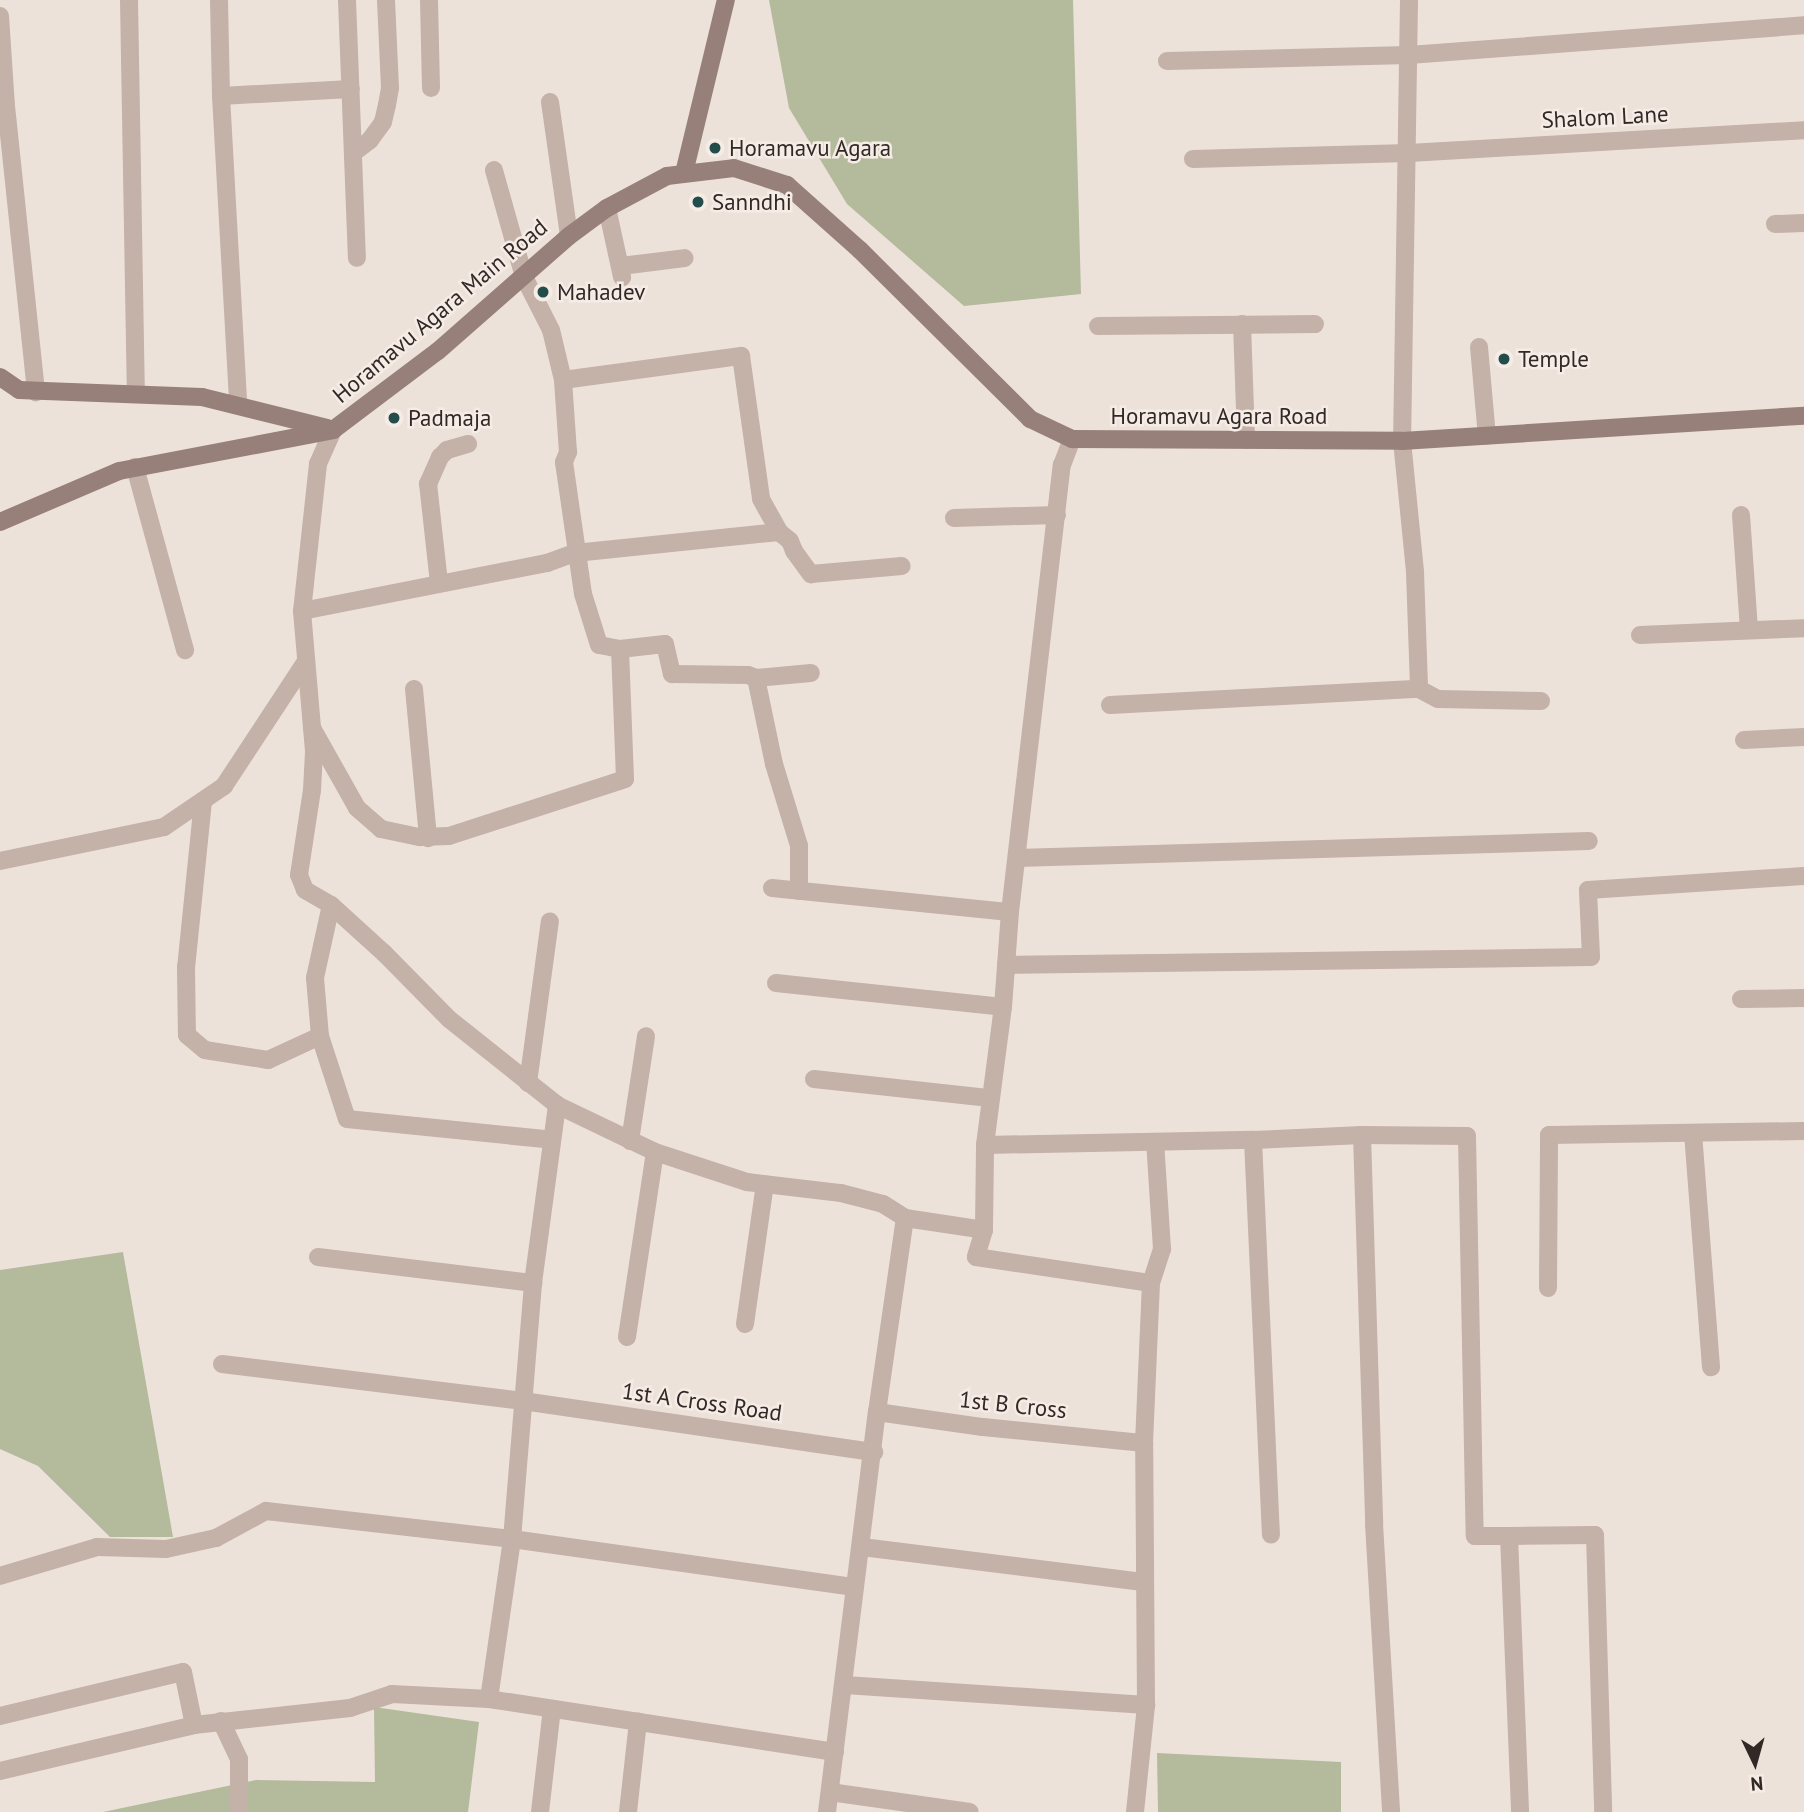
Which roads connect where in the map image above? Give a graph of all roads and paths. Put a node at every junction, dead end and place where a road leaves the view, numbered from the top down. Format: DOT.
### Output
graph roads {
  1 [pos="130,0"];
  2 [pos="219,0"];
  3 [pos="347,0"];
  4 [pos="386,0"];
  5 [pos="429,0"];
  6 [pos="726,0"];
  7 [pos="1409,0"];
  8 [pos="0,16"];
  9 [pos="1804,25"];
  10 [pos="1409,55"];
  11 [pos="1167,61"];
  12 [pos="430,88"];
  13 [pos="351,89"];
  14 [pos="221,96"];
  15 [pos="550,102"];
  16 [pos="1804,130"];
  17 [pos="353,153"];
  18 [pos="1409,153"];
  19 [pos="1194,159"];
  20 [pos="734,168"];
  21 [pos="494,170"];
  22 [pos="684,173"];
  23 [pos="607,208"];
  24 [pos="1804,223"];
  25 [pos="1775,224"];
  26 [pos="569,236"];
  27 [pos="357,258"];
  28 [pos="685,258"];
  29 [pos="524,276"];
  30 [pos="1242,324"];
  31 [pos="1315,324"];
  32 [pos="1098,326"];
  33 [pos="1479,347"];
  34 [pos="0,377"];
  35 [pos="563,380"];
  36 [pos="36,392"];
  37 [pos="136,393"];
  38 [pos="238,404"];
  39 [pos="1804,416"];
  40 [pos="333,430"];
  41 [pos="1487,436"];
  42 [pos="1072,439"];
  43 [pos="1246,440"];
  44 [pos="1402,442"];
  45 [pos="468,444"];
  46 [pos="135,467"];
  47 [pos="1057,515"];
  48 [pos="1741,515"];
  49 [pos="954,518"];
  50 [pos="0,523"];
  51 [pos="779,532"];
  52 [pos="575,553"];
  53 [pos="902,566"];
  54 [pos="439,583"];
  55 [pos="302,611"];
  56 [pos="1804,628"];
  57 [pos="1749,630"];
  58 [pos="1640,635"];
  59 [pos="620,649"];
  60 [pos="185,650"];
  61 [pos="306,661"];
  62 [pos="811,673"];
  63 [pos="756,678"];
  64 [pos="1419,689"];
  65 [pos="414,690"];
  66 [pos="1541,701"];
  67 [pos="1110,705"];
  68 [pos="312,729"];
  69 [pos="1804,737"];
  70 [pos="1744,740"];
  71 [pos="203,801"];
  72 [pos="428,838"];
  73 [pos="1589,841"];
  74 [pos="1017,858"];
  75 [pos="0,861"];
  76 [pos="1804,876"];
  77 [pos="772,888"];
  78 [pos="799,891"];
  79 [pos="331,905"];
  80 [pos="1010,912"];
  81 [pos="550,921"];
  82 [pos="1006,965"];
  83 [pos="776,983"];
  84 [pos="1804,998"];
  85 [pos="1741,999"];
  86 [pos="1003,1007"];
  87 [pos="320,1036"];
  88 [pos="646,1036"];
  89 [pos="814,1079"];
  90 [pos="528,1083"];
  91 [pos="990,1098"];
  92 [pos="557,1105"];
  93 [pos="1804,1131"];
  94 [pos="1693,1133"];
  95 [pos="1362,1135"];
  96 [pos="552,1140"];
  97 [pos="630,1140"];
  98 [pos="1253,1140"];
  99 [pos="1155,1142"];
  100 [pos="985,1145"];
  101 [pos="655,1152"];
  102 [pos="765,1184"];
  103 [pos="905,1218"];
  104 [pos="984,1230"];
  105 [pos="318,1257"];
  106 [pos="533,1283"];
  107 [pos="1152,1283"];
  108 [pos="1548,1288"];
  109 [pos="745,1324"];
  110 [pos="627,1337"];
  111 [pos="222,1364"];
  112 [pos="1711,1367"];
  113 [pos="523,1401"];
  114 [pos="877,1412"];
  115 [pos="1144,1443"];
  116 [pos="874,1452"];
  117 [pos="1271,1535"];
  118 [pos="1508,1536"];
  119 [pos="512,1539"];
  120 [pos="862,1547"];
  121 [pos="0,1576"];
  122 [pos="1143,1582"];
  123 [pos="855,1587"];
  124 [pos="845,1685"];
  125 [pos="489,1699"];
  126 [pos="1146,1705"];
  127 [pos="552,1710"];
  128 [pos="0,1716"];
  129 [pos="220,1721"];
  130 [pos="638,1722"];
  131 [pos="194,1725"];
  132 [pos="835,1752"];
  133 [pos="0,1771"];
  134 [pos="830,1792"];
  135 [pos="239,1812"];
  136 [pos="540,1812"];
  137 [pos="628,1812"];
  138 [pos="827,1812"];
  139 [pos="970,1812"];
  140 [pos="1135,1812"];
  141 [pos="1391,1812"];
  142 [pos="1520,1812"];
  143 [pos="1603,1812"];
  1 -- 37 [label="street"];
  2 -- 14 [label="street"];
  3 -- 13 [label="street"];
  4 -- 17 [label="street"];
  5 -- 12 [label="street"];
  6 -- 22 [label="street"];
  7 -- 10 [label="street"];
  8 -- 36 [label="street"];
  9 -- 10 [label="street"];
  10 -- 11 [label="street"];
  10 -- 18 [label="street"];
  13 -- 14 [label="street"];
  13 -- 17 [label="street"];
  14 -- 38 [label="street"];
  15 -- 26 [label="street"];
  16 -- 18 [label="street, Shalom Lane"];
  17 -- 27 [label="street"];
  18 -- 19 [label="street, Shalom Lane"];
  18 -- 44 [label="street"];
  20 -- 22 [label="street, Horamavu Agara Main Road"];
  20 -- 42 [label="street, Horamavu Agara Road"];
  21 -- 29 [label="street"];
  22 -- 23 [label="street, Horamavu Agara Main Road"];
  23 -- 26 [label="street, Horamavu Agara Main Road"];
  23 -- 28 [label="street"];
  24 -- 25 [label="street"];
  26 -- 29 [label="street, Horamavu Agara Main Road"];
  29 -- 35 [label="street"];
  29 -- 40 [label="street, Horamavu Agara Main Road"];
  30 -- 31 [label="street"];
  30 -- 32 [label="street"];
  30 -- 43 [label="street"];
  33 -- 41 [label="street"];
  34 -- 36 [label="street, Horamavu Agara Main Road"];
  35 -- 51 [label="street"];
  35 -- 52 [label="street"];
  36 -- 37 [label="street, Horamavu Agara Main Road"];
  37 -- 38 [label="street, Horamavu Agara Main Road"];
  38 -- 40 [label="street, Horamavu Agara Main Road"];
  39 -- 41 [label="street, Horamavu Agara Road"];
  40 -- 46 [label="street"];
  40 -- 55 [label="street"];
  41 -- 44 [label="street, Horamavu Agara Road"];
  42 -- 43 [label="street, Horamavu Agara Road"];
  42 -- 47 [label="street"];
  43 -- 44 [label="street, Horamavu Agara Road"];
  44 -- 64 [label="street"];
  45 -- 54 [label="street"];
  46 -- 50 [label="street"];
  46 -- 60 [label="street"];
  47 -- 49 [label="street"];
  47 -- 74 [label="street"];
  48 -- 57 [label="street"];
  51 -- 52 [label="street"];
  51 -- 53 [label="street"];
  52 -- 54 [label="street"];
  52 -- 59 [label="street"];
  54 -- 55 [label="street"];
  55 -- 61 [label="street"];
  56 -- 57 [label="street"];
  57 -- 58 [label="street"];
  59 -- 63 [label="street"];
  59 -- 72 [label="street"];
  61 -- 68 [label="street"];
  61 -- 71 [label="street"];
  62 -- 63 [label="street"];
  63 -- 78 [label="street"];
  64 -- 66 [label="street"];
  64 -- 67 [label="street"];
  65 -- 72 [label="street"];
  68 -- 72 [label="street"];
  68 -- 79 [label="street"];
  69 -- 70 [label="street"];
  71 -- 75 [label="street"];
  71 -- 87 [label="street"];
  73 -- 74 [label="street"];
  74 -- 80 [label="street"];
  76 -- 82 [label="street"];
  77 -- 78 [label="street"];
  78 -- 80 [label="street"];
  79 -- 87 [label="street"];
  79 -- 90 [label="street"];
  80 -- 82 [label="street"];
  81 -- 90 [label="street"];
  82 -- 86 [label="street"];
  83 -- 86 [label="street"];
  84 -- 85 [label="street"];
  86 -- 91 [label="street"];
  87 -- 96 [label="street"];
  88 -- 97 [label="street"];
  89 -- 91 [label="street"];
  90 -- 92 [label="street"];
  91 -- 100 [label="street"];
  92 -- 96 [label="street"];
  92 -- 97 [label="street"];
  93 -- 94 [label="street"];
  94 -- 108 [label="street"];
  94 -- 112 [label="street"];
  95 -- 98 [label="street"];
  95 -- 118 [label="street"];
  95 -- 141 [label="street"];
  96 -- 106 [label="street"];
  97 -- 101 [label="street"];
  98 -- 99 [label="street"];
  98 -- 117 [label="street"];
  99 -- 100 [label="street"];
  99 -- 107 [label="street"];
  100 -- 104 [label="street"];
  101 -- 102 [label="street"];
  101 -- 110 [label="street"];
  102 -- 103 [label="street"];
  102 -- 109 [label="street"];
  103 -- 104 [label="street"];
  103 -- 114 [label="street"];
  104 -- 107 [label="street"];
  105 -- 106 [label="street"];
  106 -- 113 [label="street"];
  107 -- 115 [label="street"];
  111 -- 113 [label="street, 1st A Cross Road"];
  113 -- 116 [label="street, 1st A Cross Road"];
  113 -- 119 [label="street"];
  114 -- 115 [label="street, 1st B Cross"];
  114 -- 116 [label="street"];
  115 -- 122 [label="street"];
  116 -- 120 [label="street"];
  118 -- 142 [label="street"];
  118 -- 143 [label="street"];
  119 -- 121 [label="street"];
  119 -- 123 [label="street"];
  119 -- 125 [label="street"];
  120 -- 122 [label="street"];
  120 -- 123 [label="street"];
  122 -- 126 [label="street"];
  123 -- 124 [label="street"];
  124 -- 126 [label="street"];
  124 -- 132 [label="street"];
  125 -- 127 [label="street"];
  125 -- 129 [label="street"];
  126 -- 140 [label="street"];
  127 -- 130 [label="street"];
  127 -- 136 [label="street"];
  128 -- 131 [label="street"];
  129 -- 131 [label="street"];
  129 -- 135 [label="street"];
  130 -- 132 [label="street"];
  130 -- 137 [label="street"];
  131 -- 133 [label="street"];
  132 -- 134 [label="street"];
  134 -- 138 [label="street"];
  134 -- 139 [label="street"];
}
